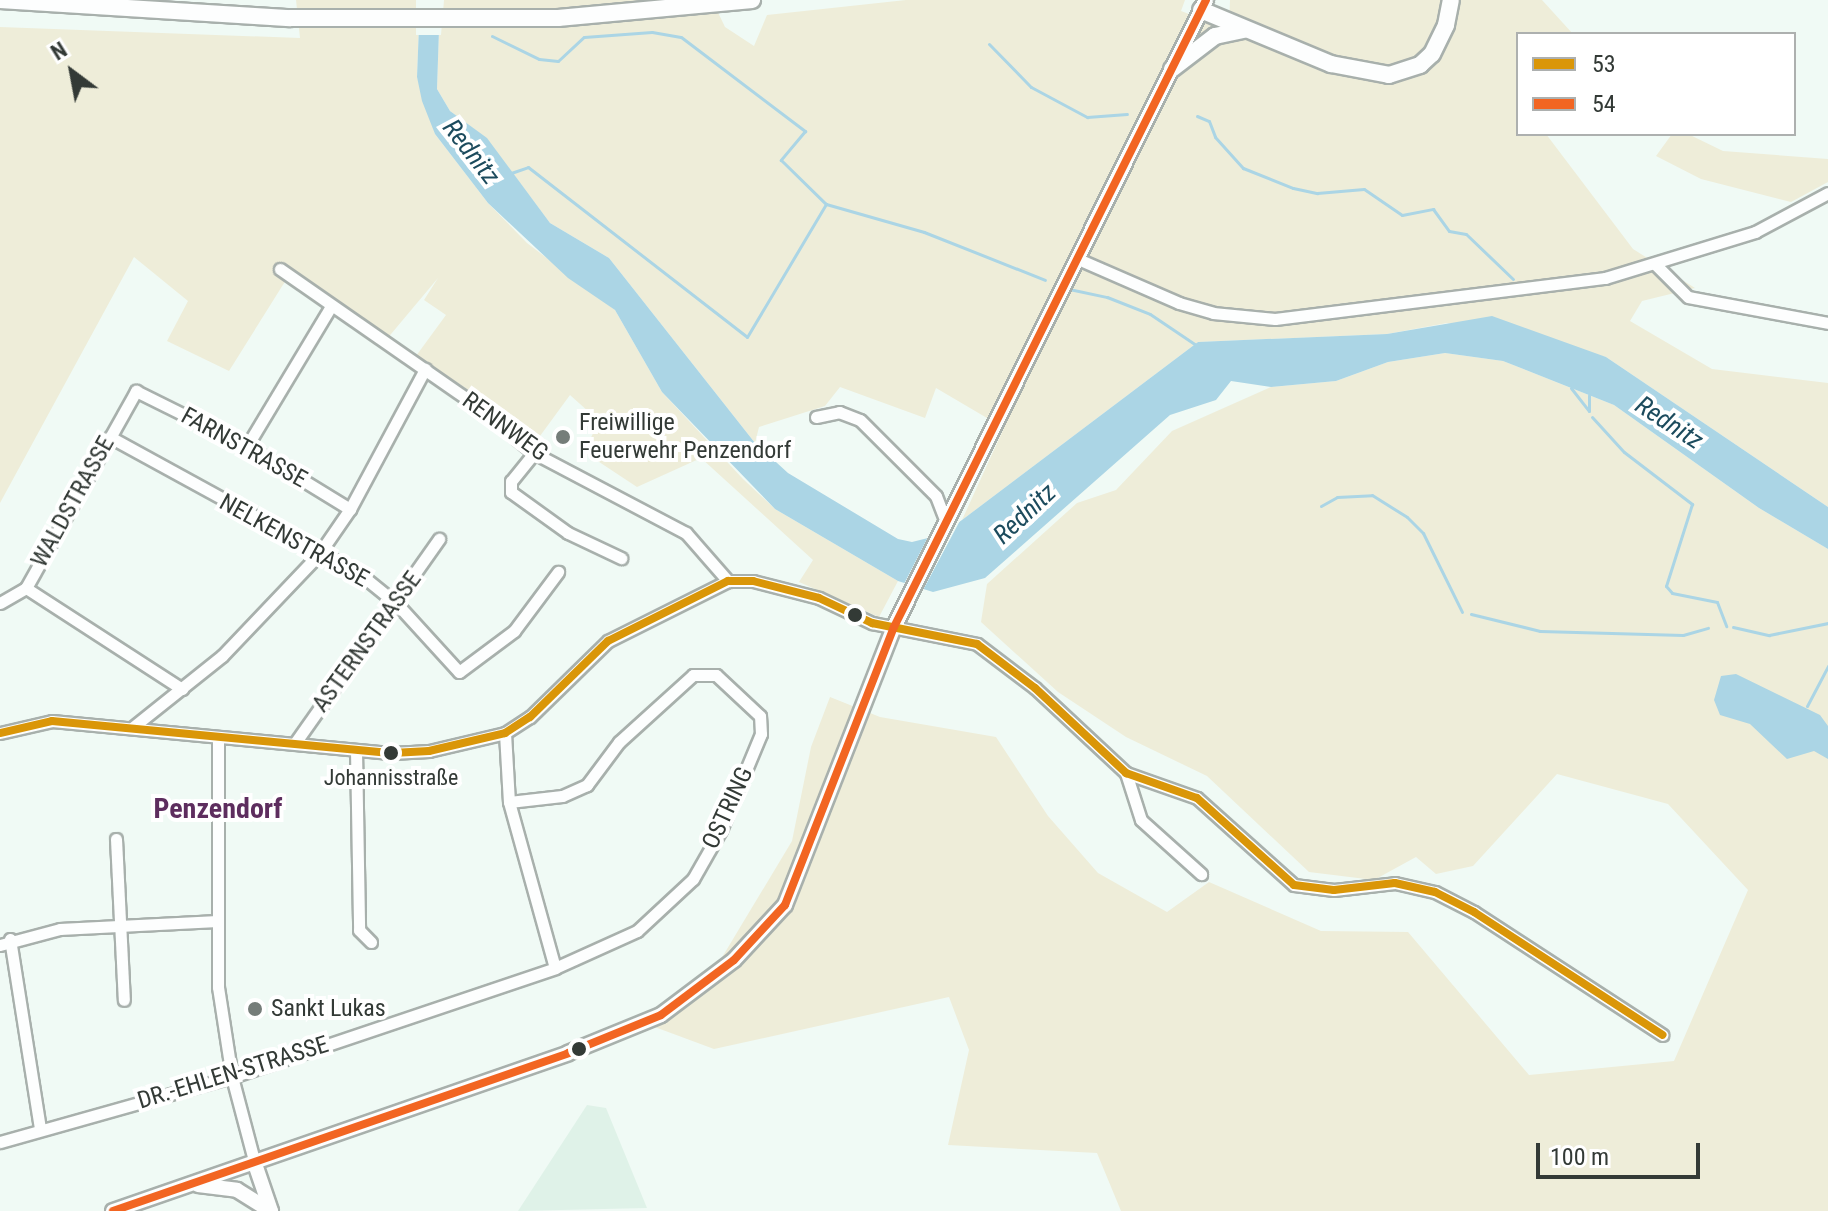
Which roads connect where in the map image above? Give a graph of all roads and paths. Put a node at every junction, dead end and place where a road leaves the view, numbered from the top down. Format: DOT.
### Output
graph roads {
  1 [pos="0,0"];
  2 [pos="752,0"];
  3 [pos="1448,2"];
  4 [pos="1204,5"];
  5 [pos="1245,30"];
  6 [pos="1172,69"];
  7 [pos="1828,193"];
  8 [pos="1078,259"];
  9 [pos="1656,265"];
  10 [pos="280,269"];
  11 [pos="330,308"];
  12 [pos="1828,323"];
  13 [pos="425,369"];
  14 [pos="136,391"];
  15 [pos="816,417"];
  16 [pos="110,437"];
  17 [pos="247,446"];
  18 [pos="534,453"];
  19 [pos="350,509"];
  20 [pos="943,527"];
  21 [pos="439,539"];
  22 [pos="319,554"];
  23 [pos="621,558"];
  24 [pos="558,572"];
  25 [pos="728,581"];
  26 [pos="26,588"];
  27 [pos="0,603"];
  28 [pos="397,604"];
  29 [pos="894,627"];
  30 [pos="182,689"];
  31 [pos="133,727"];
  32 [pos="0,733"];
  33 [pos="505,733"];
  34 [pos="218,737"];
  35 [pos="295,743"];
  36 [pos="356,750"];
  37 [pos="1126,773"];
  38 [pos="509,802"];
  39 [pos="116,839"];
  40 [pos="1201,874"];
  41 [pos="217,921"];
  42 [pos="120,923"];
  43 [pos="5,942"];
  44 [pos="371,942"];
  45 [pos="555,968"];
  46 [pos="124,1000"];
  47 [pos="1663,1035"];
  48 [pos="232,1077"];
  49 [pos="40,1129"];
  50 [pos="0,1142"];
  51 [pos="255,1164"];
  52 [pos="193,1184"];
  53 [pos="113,1211"];
  54 [pos="271,1211"];
  1 -- 2 [label="highway"];
  3 -- 5 [label="highway"];
  4 -- 5 [label="highway"];
  4 -- 6 [label="main road"];
  5 -- 6 [label="highway"];
  6 -- 8 [label="main road"];
  7 -- 9 [label="street"];
  8 -- 9 [label="street"];
  8 -- 20 [label="main road"];
  9 -- 12 [label="street"];
  10 -- 11 [label="street, RENNWEG"];
  11 -- 13 [label="street, RENNWEG"];
  11 -- 17 [label="street"];
  13 -- 18 [label="street, RENNWEG"];
  13 -- 19 [label="street"];
  14 -- 16 [label="street, WALDSTRASSE"];
  14 -- 17 [label="street, FARNSTRASSE"];
  15 -- 20 [label="street"];
  16 -- 22 [label="street, NELKENSTRASSE"];
  16 -- 26 [label="street, WALDSTRASSE"];
  17 -- 19 [label="street, FARNSTRASSE"];
  18 -- 23 [label="street"];
  18 -- 25 [label="street, RENNWEG"];
  19 -- 22 [label="street"];
  20 -- 29 [label="main road"];
  21 -- 28 [label="street, ASTERNSTRASSE"];
  22 -- 28 [label="street, NELKENSTRASSE"];
  22 -- 30 [label="street"];
  24 -- 28 [label="street, NELKENSTRASSE"];
  25 -- 29 [label="street"];
  25 -- 33 [label="street"];
  26 -- 27 [label="street, WALDSTRASSE"];
  26 -- 30 [label="street"];
  28 -- 35 [label="street, ASTERNSTRASSE"];
  29 -- 37 [label="street"];
  29 -- 51 [label="main road"];
  30 -- 31 [label="street"];
  31 -- 32 [label="street"];
  31 -- 34 [label="street"];
  33 -- 36 [label="street"];
  33 -- 38 [label="street"];
  34 -- 35 [label="street"];
  34 -- 41 [label="street"];
  35 -- 36 [label="street"];
  36 -- 44 [label="street"];
  37 -- 40 [label="street"];
  37 -- 47 [label="street"];
  38 -- 45 [label="street"];
  38 -- 45 [label="street, OSTRING"];
  39 -- 42 [label="street"];
  41 -- 42 [label="street"];
  41 -- 48 [label="street"];
  42 -- 43 [label="street"];
  42 -- 46 [label="street"];
  43 -- 49 [label="street"];
  45 -- 48 [label="street, DR.-EHLEN-STRASSE"];
  48 -- 49 [label="street, DR.-EHLEN-STRASSE"];
  48 -- 51 [label="street"];
  49 -- 50 [label="street, DR.-EHLEN-STRASSE"];
  51 -- 52 [label="main road"];
  51 -- 54 [label="main road"];
  52 -- 53 [label="main road"];
  52 -- 54 [label="main road"];
}
